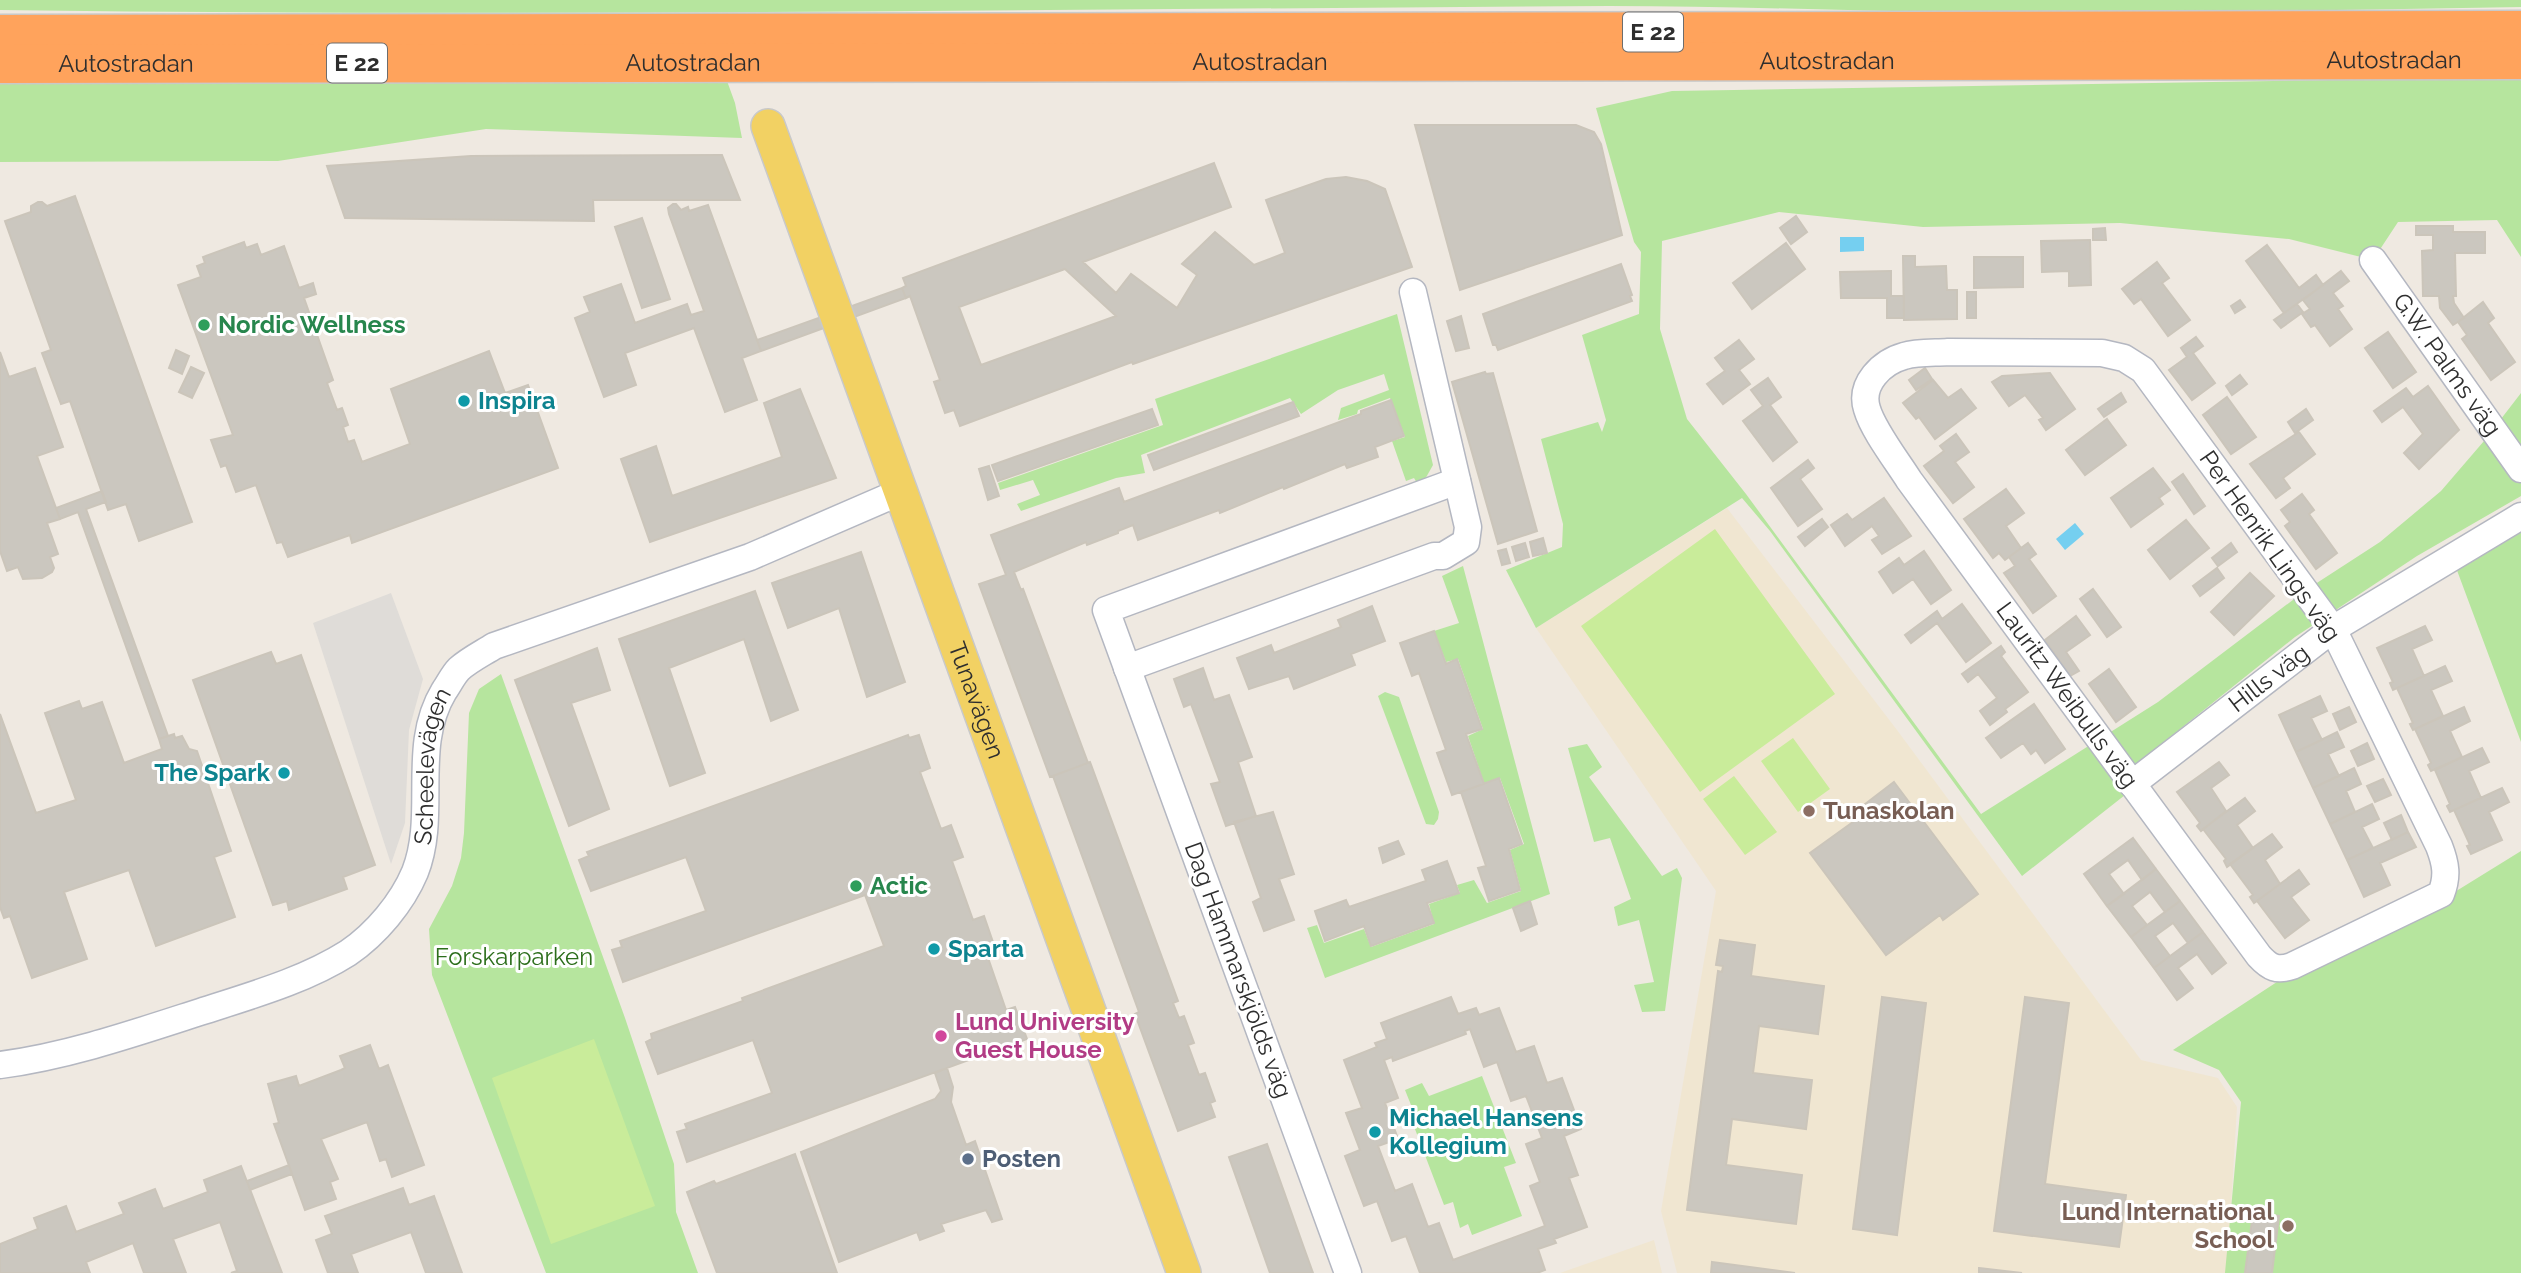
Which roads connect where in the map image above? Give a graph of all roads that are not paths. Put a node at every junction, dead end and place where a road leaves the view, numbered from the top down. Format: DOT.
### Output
graph roads {
  1 [pos="2521,30"];
  2 [pos="0,34"];
  3 [pos="709,47"];
  4 [pos="788,48"];
  5 [pos="2521,60"];
  6 [pos="0,64"];
  7 [pos="768,126"];
  8 [pos="2373,260"];
  9 [pos="1413,292"];
  10 [pos="1866,397"];
  11 [pos="2521,469"];
  12 [pos="1457,481"];
  13 [pos="900,492"];
  14 [pos="2521,516"];
  15 [pos="2333,629"];
  16 [pos="1127,668"];
  17 [pos="2132,784"];
  18 [pos="2292,966"];
  19 [pos="0,1065"];
  20 [pos="1184,1273"];
  21 [pos="1348,1273"];
  1 -- 4 [label="highway, Autostradan / E 22"];
  2 -- 3 [label="highway, Autostradan / E 22"];
  3 -- 4 [label="highway, Autostradan / E 22"];
  3 -- 6 [label="highway, Autostradan / E 22"];
  4 -- 5 [label="highway, Autostradan / E 22"];
  7 -- 13 [label="main road, Tunavägen"];
  8 -- 11 [label="street, G.W. Palms väg"];
  9 -- 12 [label="street"];
  10 -- 15 [label="street, Per Henrik Lings väg"];
  10 -- 17 [label="street, Lauritz Weibulls väg"];
  12 -- 16 [label="street"];
  12 -- 16 [label="street, Dag Hammarskjölds väg"];
  13 -- 19 [label="street, Scheelevägen"];
  13 -- 20 [label="main road, Tunavägen"];
  14 -- 15 [label="street, Hills väg"];
  15 -- 17 [label="street, Hills väg"];
  15 -- 18 [label="street, Per Henrik Lings väg"];
  16 -- 21 [label="street, Dag Hammarskjölds väg"];
  17 -- 18 [label="street, Lauritz Weibulls väg"];
}
